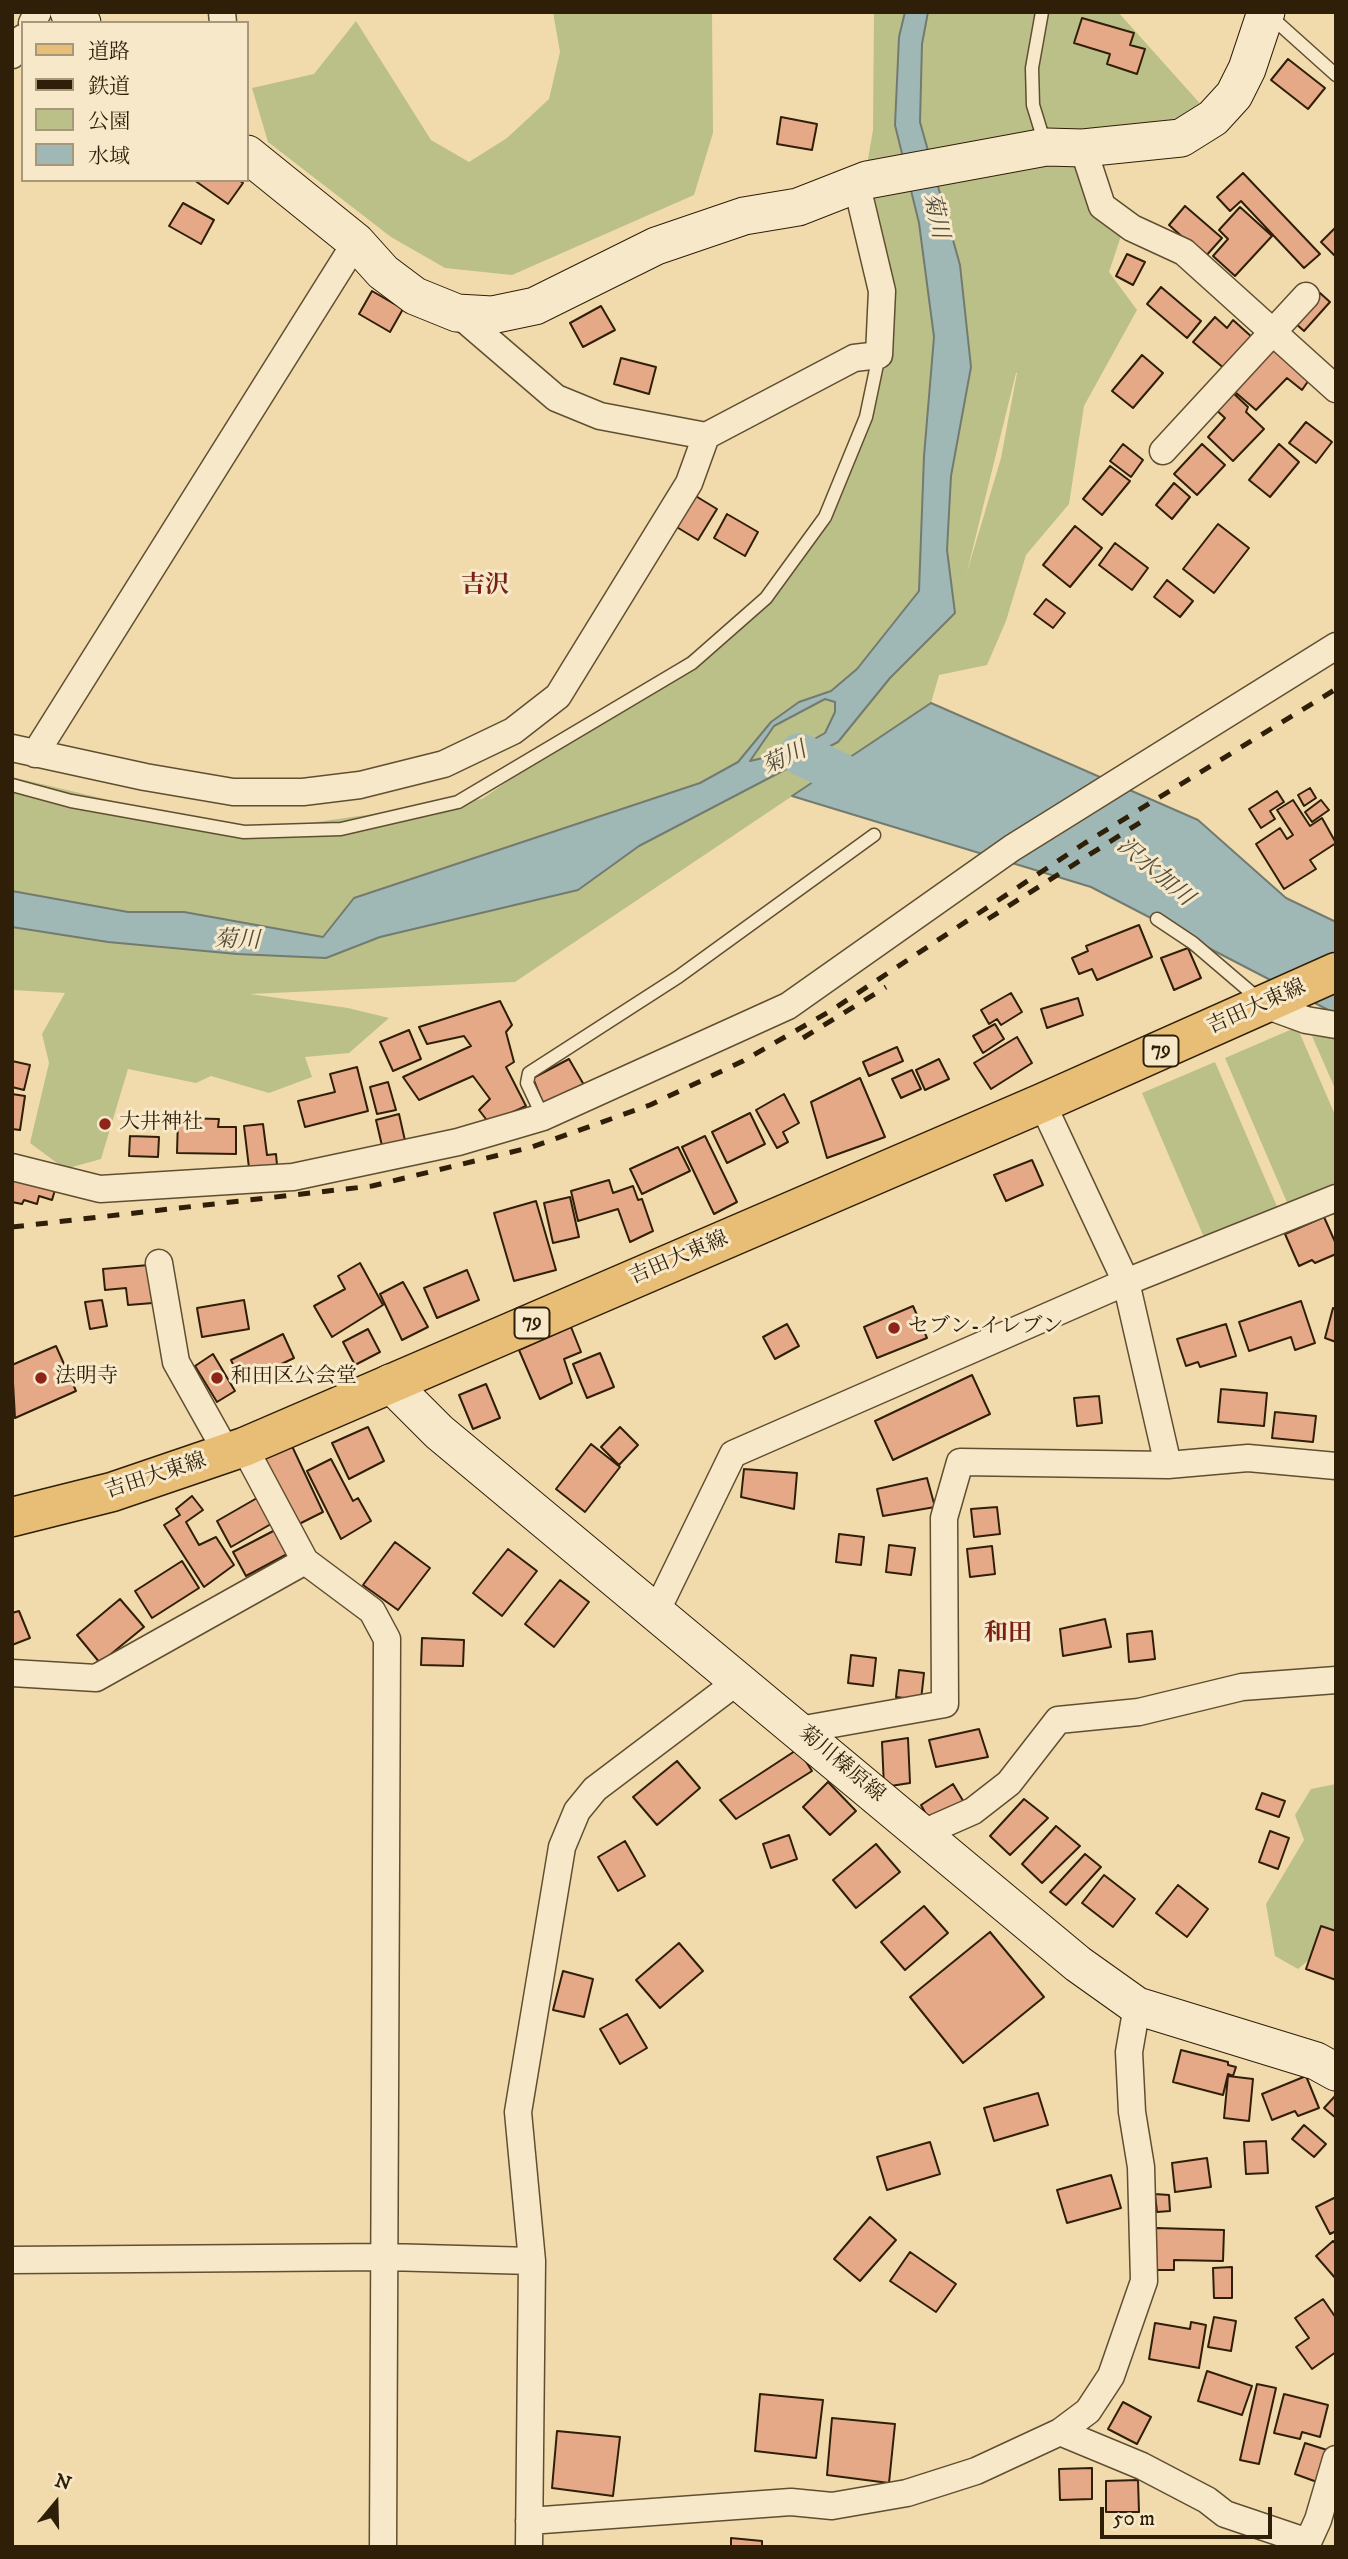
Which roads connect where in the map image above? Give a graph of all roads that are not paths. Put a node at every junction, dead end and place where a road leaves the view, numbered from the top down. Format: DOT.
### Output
graph roads {
  1 [pos="1042,12"];
  2 [pos="1266,12"];
  3 [pos="1336,75"];
  4 [pos="1083,148"];
  5 [pos="1040,149"];
  6 [pos="248,155"];
  7 [pos="862,183"];
  8 [pos="356,242"];
  9 [pos="1306,296"];
  10 [pos="457,313"];
  11 [pos="1271,332"];
  12 [pos="879,355"];
  13 [pos="1336,389"];
  14 [pos="706,436"];
  15 [pos="1163,451"];
  16 [pos="1336,646"];
  17 [pos="24,751"];
  18 [pos="12,785"];
  19 [pos="874,835"];
  20 [pos="1157,919"];
  21 [pos="1336,972"];
  22 [pos="1272,1002"];
  23 [pos="1336,1025"];
  24 [pos="1042,1103"];
  25 [pos="543,1117"];
  26 [pos="12,1167"];
  27 [pos="1336,1198"];
  28 [pos="159,1263"];
  29 [pos="1126,1282"];
  30 [pos="390,1384"];
  31 [pos="235,1450"];
  32 [pos="1168,1465"];
  33 [pos="1336,1466"];
  34 [pos="12,1517"];
  35 [pos="305,1561"];
  36 [pos="657,1610"];
  37 [pos="12,1673"];
  38 [pos="1336,1680"];
  39 [pos="738,1681"];
  40 [pos="799,1730"];
  41 [pos="922,1833"];
  42 [pos="1137,2006"];
  43 [pos="1336,2072"];
  44 [pos="386,2257"];
  45 [pos="12,2260"];
  46 [pos="532,2261"];
  47 [pos="1060,2432"];
  48 [pos="1336,2459"];
  49 [pos="529,2534"];
  50 [pos="383,2547"];
  1 -- 5 [label="lane"];
  2 -- 3 [label="lane"];
  2 -- 4 [label="main road"];
  4 -- 5 [label="main road"];
  4 -- 11 [label="street"];
  5 -- 7 [label="main road"];
  6 -- 8 [label="main road"];
  7 -- 10 [label="main road"];
  7 -- 12 [label="street"];
  8 -- 10 [label="main road"];
  8 -- 17 [label="street"];
  9 -- 11 [label="street"];
  10 -- 14 [label="street"];
  11 -- 13 [label="street"];
  11 -- 15 [label="street"];
  12 -- 14 [label="street"];
  12 -- 18 [label="lane"];
  14 -- 17 [label="street"];
  16 -- 25 [label="street"];
  19 -- 25 [label="lane"];
  20 -- 22 [label="lane"];
  21 -- 22 [label="main road, 吉田大東線 / 79"];
  22 -- 23 [label="street"];
  22 -- 24 [label="main road, 吉田大東線 / 79"];
  24 -- 29 [label="street"];
  24 -- 30 [label="main road, 吉田大東線 / 79"];
  25 -- 26 [label="street"];
  27 -- 29 [label="street"];
  28 -- 31 [label="street"];
  29 -- 32 [label="street"];
  29 -- 36 [label="street"];
  30 -- 31 [label="main road, 吉田大東線 / 79"];
  30 -- 36 [label="main road, 菊川榛原線"];
  31 -- 34 [label="main road, 吉田大東線 / 79"];
  31 -- 35 [label="street"];
  32 -- 33 [label="street"];
  32 -- 40 [label="street"];
  35 -- 37 [label="street"];
  35 -- 44 [label="street"];
  36 -- 39 [label="main road, 菊川榛原線"];
  38 -- 41 [label="street"];
  39 -- 40 [label="main road, 菊川榛原線"];
  39 -- 46 [label="street"];
  40 -- 41 [label="main road, 菊川榛原線"];
  41 -- 42 [label="main road, 菊川榛原線"];
  42 -- 43 [label="main road, 菊川榛原線"];
  42 -- 47 [label="street"];
  44 -- 45 [label="street"];
  44 -- 46 [label="street"];
  44 -- 50 [label="street"];
  46 -- 49 [label="street"];
  47 -- 48 [label="street"];
  47 -- 49 [label="street"];
}
